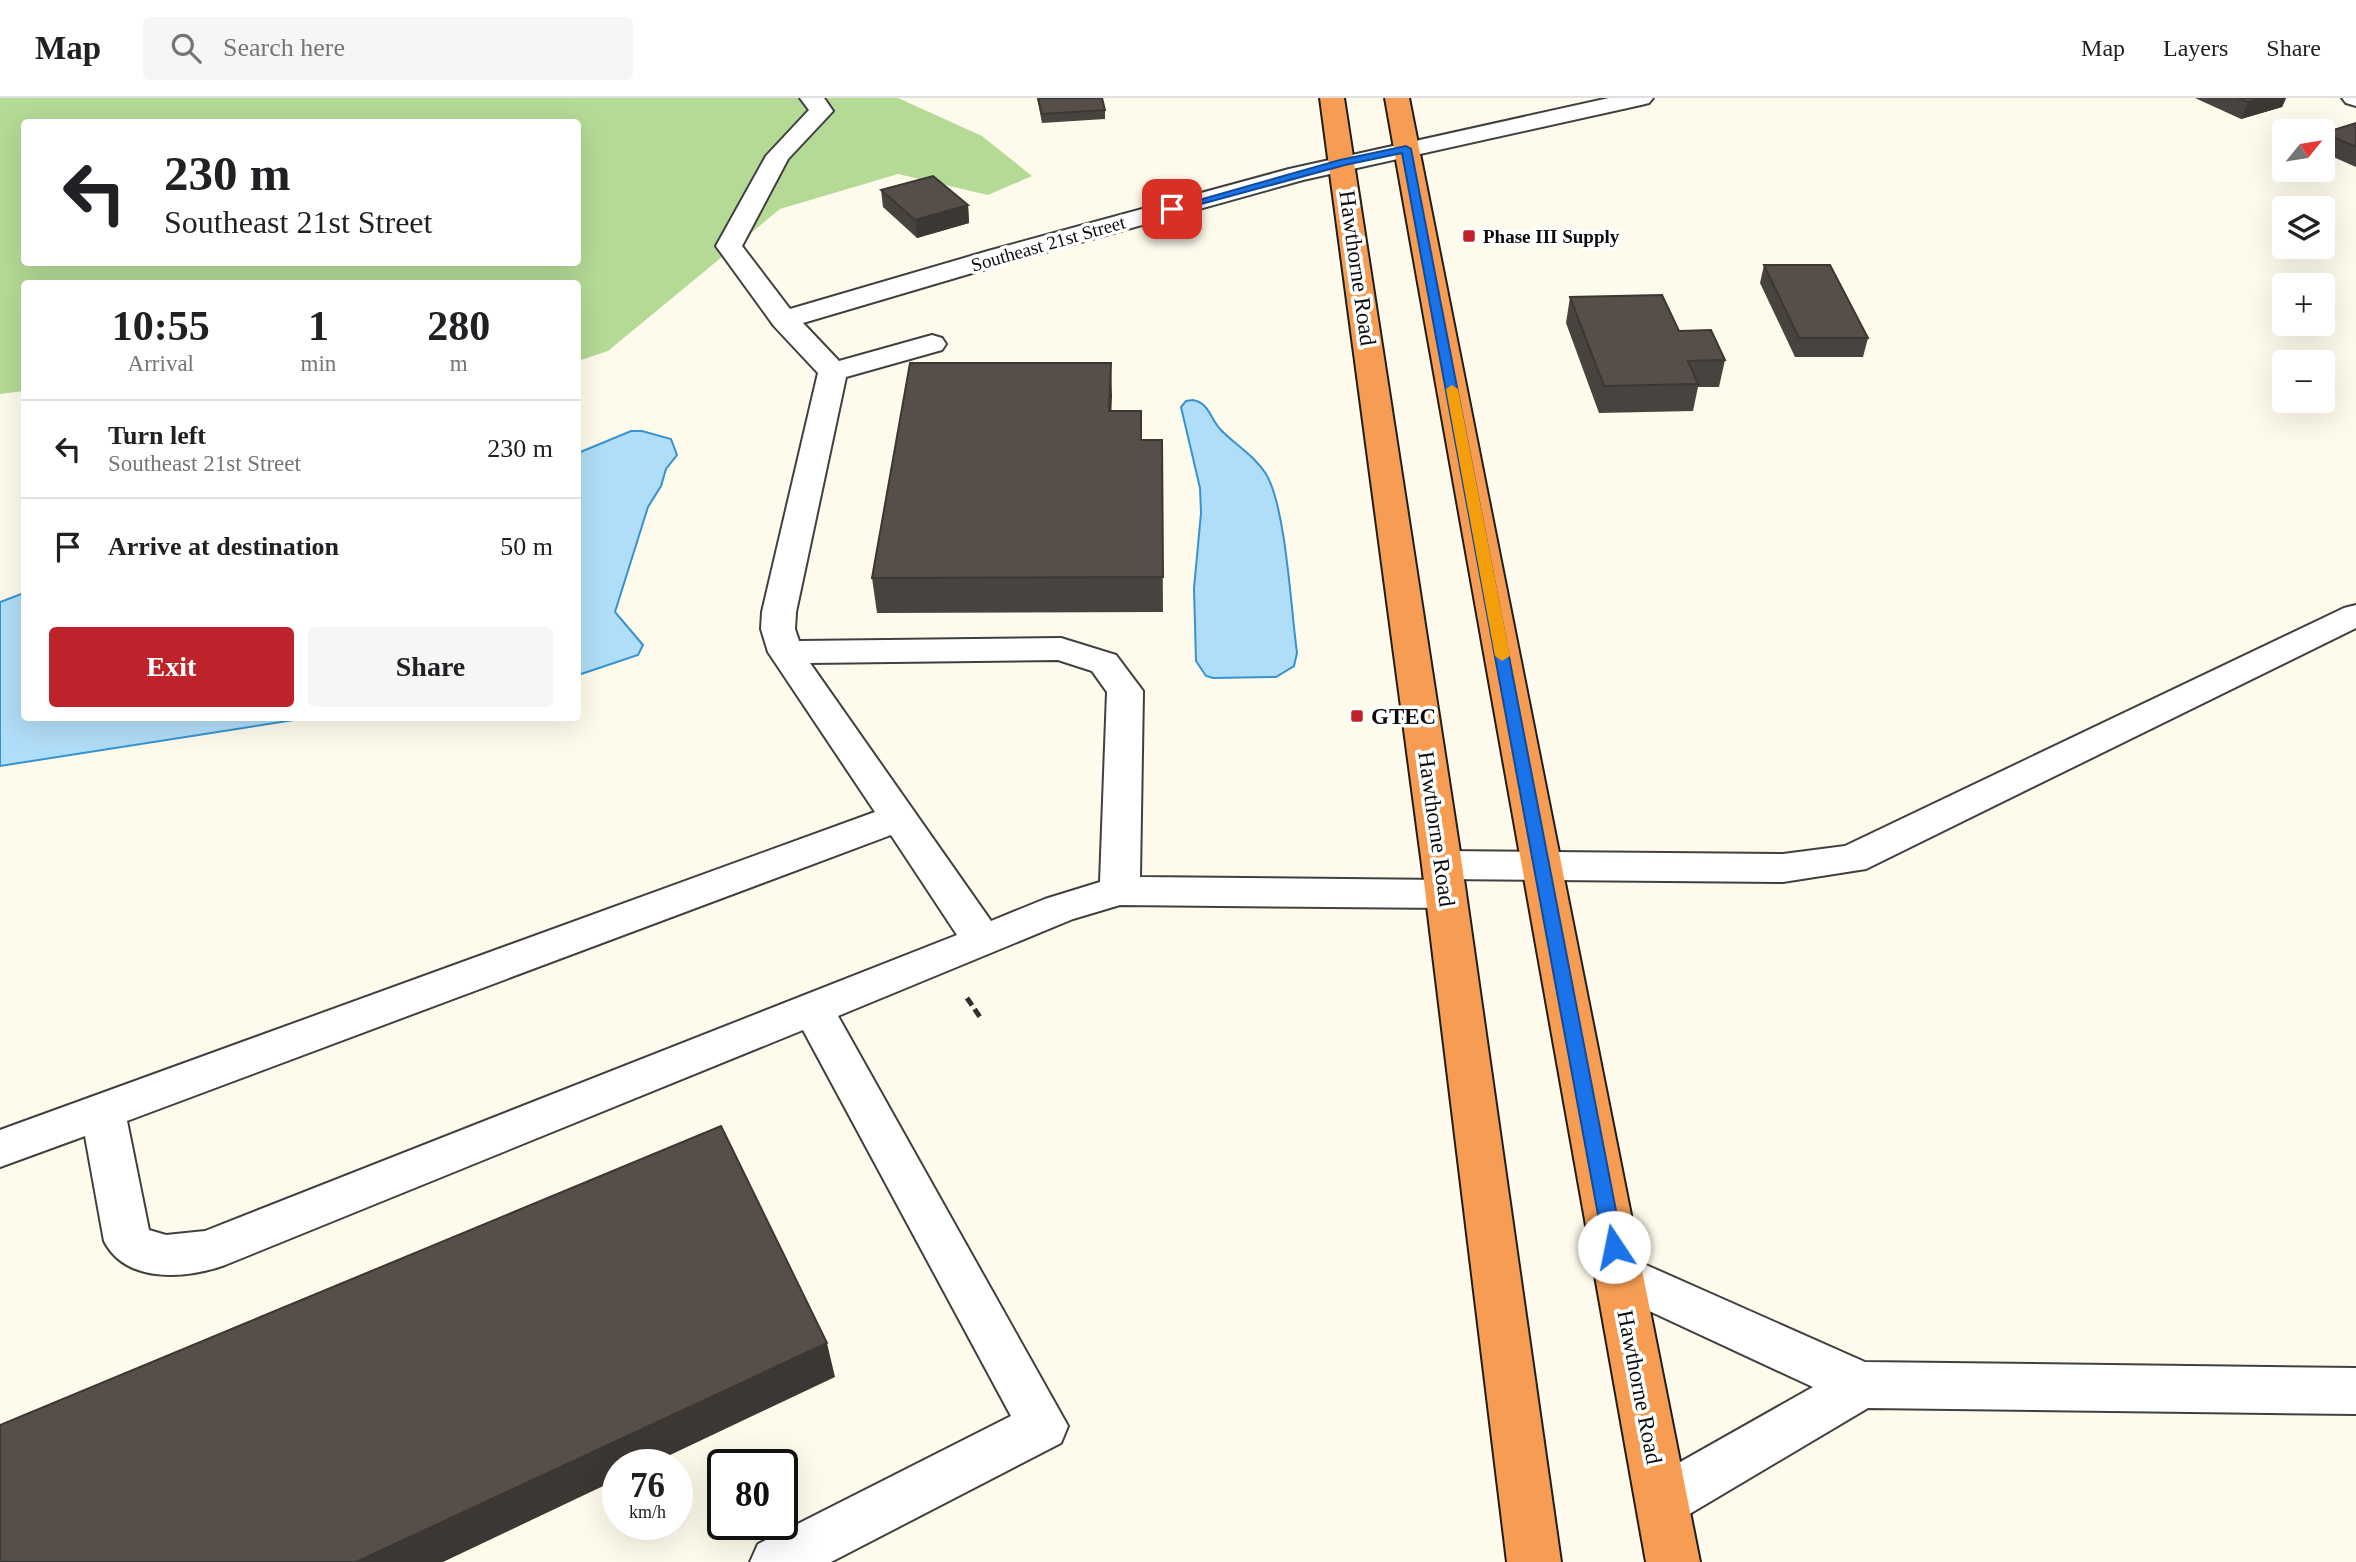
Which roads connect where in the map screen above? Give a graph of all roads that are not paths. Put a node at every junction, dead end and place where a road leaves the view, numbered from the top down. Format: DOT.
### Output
graph roads {
  1 [pos="812,98"];
  2 [pos="1332,98"];
  3 [pos="1397,98"];
  4 [pos="1641,98"];
  5 [pos="1406,149"];
  6 [pos="1344,162"];
  7 [pos="785,320"];
  8 [pos="932,344"];
  9 [pos="832,372"];
  10 [pos="2356,615"];
  11 [pos="785,652"];
  12 [pos="899,818"];
  13 [pos="1542,866"];
  14 [pos="1444,880"];
  15 [pos="1120,891"];
  16 [pos="983,941"];
  17 [pos="813,1009"];
  18 [pos="103,1111"];
  19 [pos="0,1149"];
  20 [pos="1619,1274"];
  21 [pos="1862,1385"];
  22 [pos="2356,1391"];
  23 [pos="1662,1501"];
  24 [pos="777,1562"];
  25 [pos="1534,1562"];
  26 [pos="1673,1562"];
  1 -- 7 [label="street"];
  2 -- 6 [label="highway, Hawthorne Road"];
  3 -- 5 [label="highway, Hawthorne Road"];
  4 -- 5 [label="street, Southeast 21st Street"];
  5 -- 6 [label="street, Southeast 21st Street"];
  5 -- 13 [label="highway, Hawthorne Road"];
  6 -- 7 [label="street, Southeast 21st Street"];
  6 -- 14 [label="highway, Hawthorne Road"];
  7 -- 9 [label="street"];
  8 -- 9 [label="street"];
  9 -- 11 [label="street"];
  10 -- 13 [label="street"];
  11 -- 12 [label="street"];
  11 -- 15 [label="street"];
  12 -- 16 [label="street"];
  12 -- 18 [label="street"];
  13 -- 14 [label="street"];
  13 -- 20 [label="highway, Hawthorne Road"];
  14 -- 15 [label="street"];
  14 -- 25 [label="highway, Hawthorne Road"];
  15 -- 16 [label="street"];
  16 -- 17 [label="street"];
  17 -- 18 [label="street"];
  17 -- 24 [label="street"];
  18 -- 19 [label="street"];
  20 -- 21 [label="street"];
  20 -- 23 [label="highway, Hawthorne Road"];
  21 -- 22 [label="street"];
  21 -- 23 [label="street"];
  23 -- 26 [label="highway, Hawthorne Road"];
}
